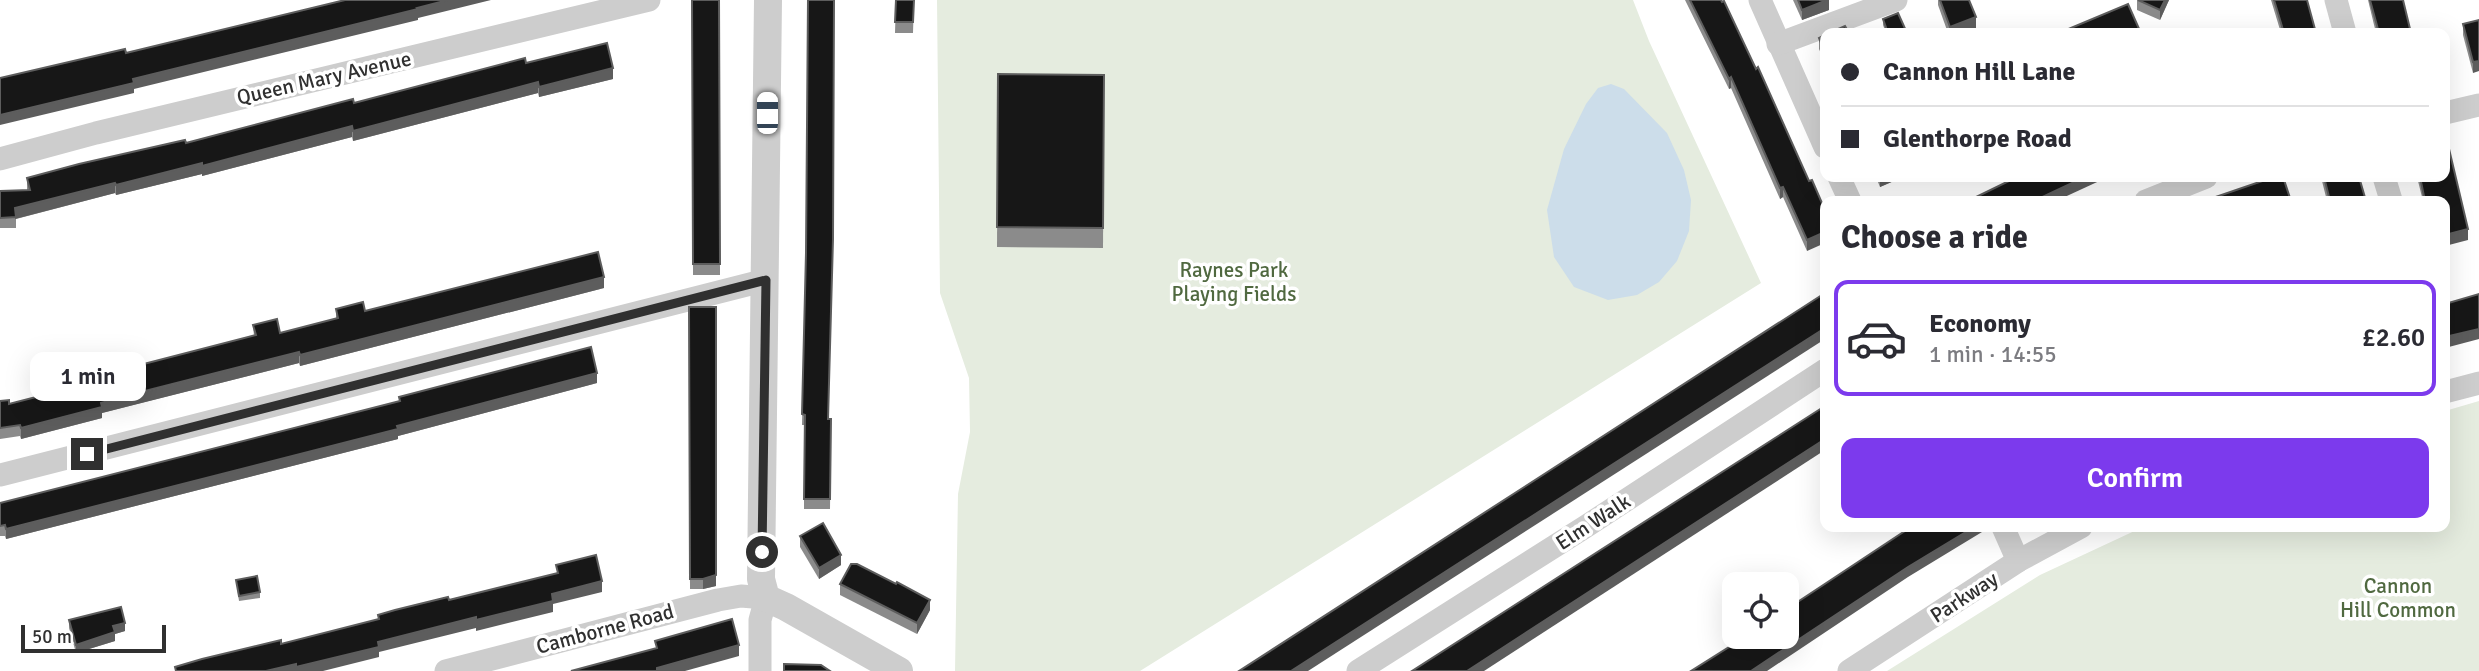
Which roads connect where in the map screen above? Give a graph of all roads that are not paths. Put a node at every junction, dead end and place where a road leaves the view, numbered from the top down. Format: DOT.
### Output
graph roads {
  1 [pos="649,0"];
  2 [pos="768,0"];
  3 [pos="1759,0"];
  4 [pos="1896,0"];
  5 [pos="2336,0"];
  6 [pos="1820,28"];
  7 [pos="1821,28"];
  8 [pos="2344,28"];
  9 [pos="1778,44"];
  10 [pos="2479,105"];
  11 [pos="2450,112"];
  12 [pos="1820,136"];
  13 [pos="0,159"];
  14 [pos="2194,182"];
  15 [pos="2158,196"];
  16 [pos="766,280"];
  17 [pos="1820,373"];
  18 [pos="2479,383"];
  19 [pos="2450,391"];
  20 [pos="0,475"];
  21 [pos="2005,532"];
  22 [pos="2072,532"];
  23 [pos="2018,561"];
  24 [pos="765,598"];
  25 [pos="446,671"];
  26 [pos="760,671"];
  27 [pos="900,671"];
  28 [pos="1358,671"];
  29 [pos="1849,671"];
  1 -- 13 [label="street, Queen Mary Avenue"];
  2 -- 16 [label="street"];
  3 -- 9 [label="street"];
  4 -- 7 [label="street"];
  5 -- 8 [label="street"];
  6 -- 9 [label="street"];
  9 -- 12 [label="street"];
  10 -- 11 [label="street"];
  14 -- 15 [label="street"];
  16 -- 20 [label="street"];
  16 -- 24 [label="street"];
  17 -- 28 [label="street, Elm Walk"];
  18 -- 19 [label="street"];
  21 -- 23 [label="street"];
  22 -- 23 [label="street, Parkway"];
  23 -- 29 [label="street, Parkway"];
  24 -- 25 [label="street, Camborne Road"];
  24 -- 26 [label="street"];
  24 -- 27 [label="street"];
}
